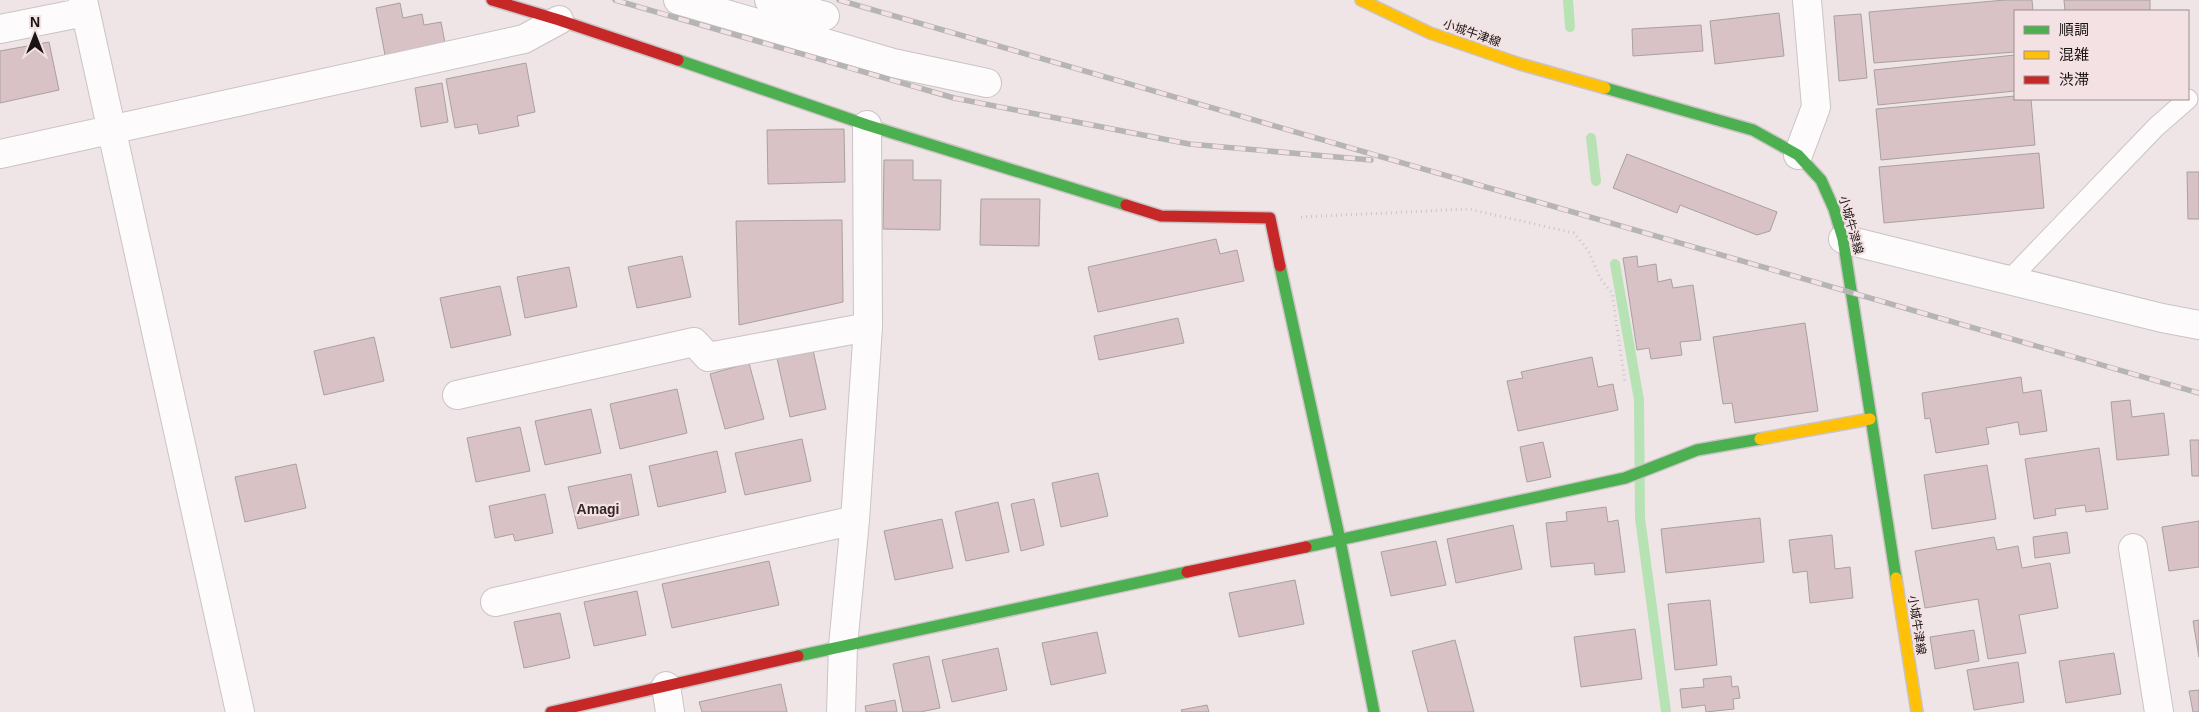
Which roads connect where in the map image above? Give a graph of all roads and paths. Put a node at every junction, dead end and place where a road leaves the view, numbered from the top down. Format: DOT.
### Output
graph roads {
  1 [pos="492,0"];
  2 [pos="678,0"];
  3 [pos="740,0"];
  4 [pos="769,0"];
  5 [pos="1361,0"];
  6 [pos="1807,0"];
  7 [pos="84,6"];
  8 [pos="559,20"];
  9 [pos="820,24"];
  10 [pos="0,29"];
  11 [pos="988,83"];
  12 [pos="2199,88"];
  13 [pos="2189,98"];
  14 [pos="2187,100"];
  15 [pos="867,125"];
  16 [pos="110,130"];
  17 [pos="0,154"];
  18 [pos="1798,155"];
  19 [pos="1270,218"];
  20 [pos="1843,239"];
  21 [pos="2009,280"];
  22 [pos="2199,325"];
  23 [pos="868,327"];
  24 [pos="1625,382"];
  25 [pos="457,395"];
  26 [pos="1870,419"];
  27 [pos="855,520"];
  28 [pos="1340,540"];
  29 [pos="2133,548"];
  30 [pos="495,602"];
  31 [pos="843,646"];
  32 [pos="668,699"];
  33 [pos="240,712"];
  34 [pos="551,712"];
  35 [pos="841,712"];
  36 [pos="1374,712"];
  37 [pos="1917,712"];
  38 [pos="2159,712"];
  1 -- 8 [label="street"];
  2 -- 9 [label="street"];
  3 -- 9 [label="street"];
  4 -- 9 [label="street"];
  5 -- 18 [label="street, 小城牛津線"];
  6 -- 18 [label="street"];
  7 -- 10 [label="street"];
  7 -- 16 [label="street"];
  8 -- 15 [label="street"];
  8 -- 16 [label="street"];
  9 -- 11 [label="street"];
  12 -- 13 [label="lane"];
  14 -- 21 [label="lane"];
  15 -- 19 [label="street"];
  15 -- 23 [label="street"];
  16 -- 17 [label="street"];
  16 -- 33 [label="street"];
  18 -- 20 [label="street, 小城牛津線"];
  19 -- 24 [label="path"];
  19 -- 28 [label="street"];
  20 -- 21 [label="street"];
  20 -- 26 [label="street, 小城牛津線"];
  21 -- 22 [label="street"];
  23 -- 25 [label="street"];
  23 -- 27 [label="street"];
  26 -- 28 [label="street"];
  26 -- 37 [label="street, 小城牛津線"];
  27 -- 30 [label="street"];
  27 -- 31 [label="street"];
  28 -- 31 [label="street"];
  28 -- 36 [label="street"];
  29 -- 38 [label="street"];
  31 -- 32 [label="street"];
  31 -- 35 [label="street"];
  32 -- 34 [label="street"];
}
